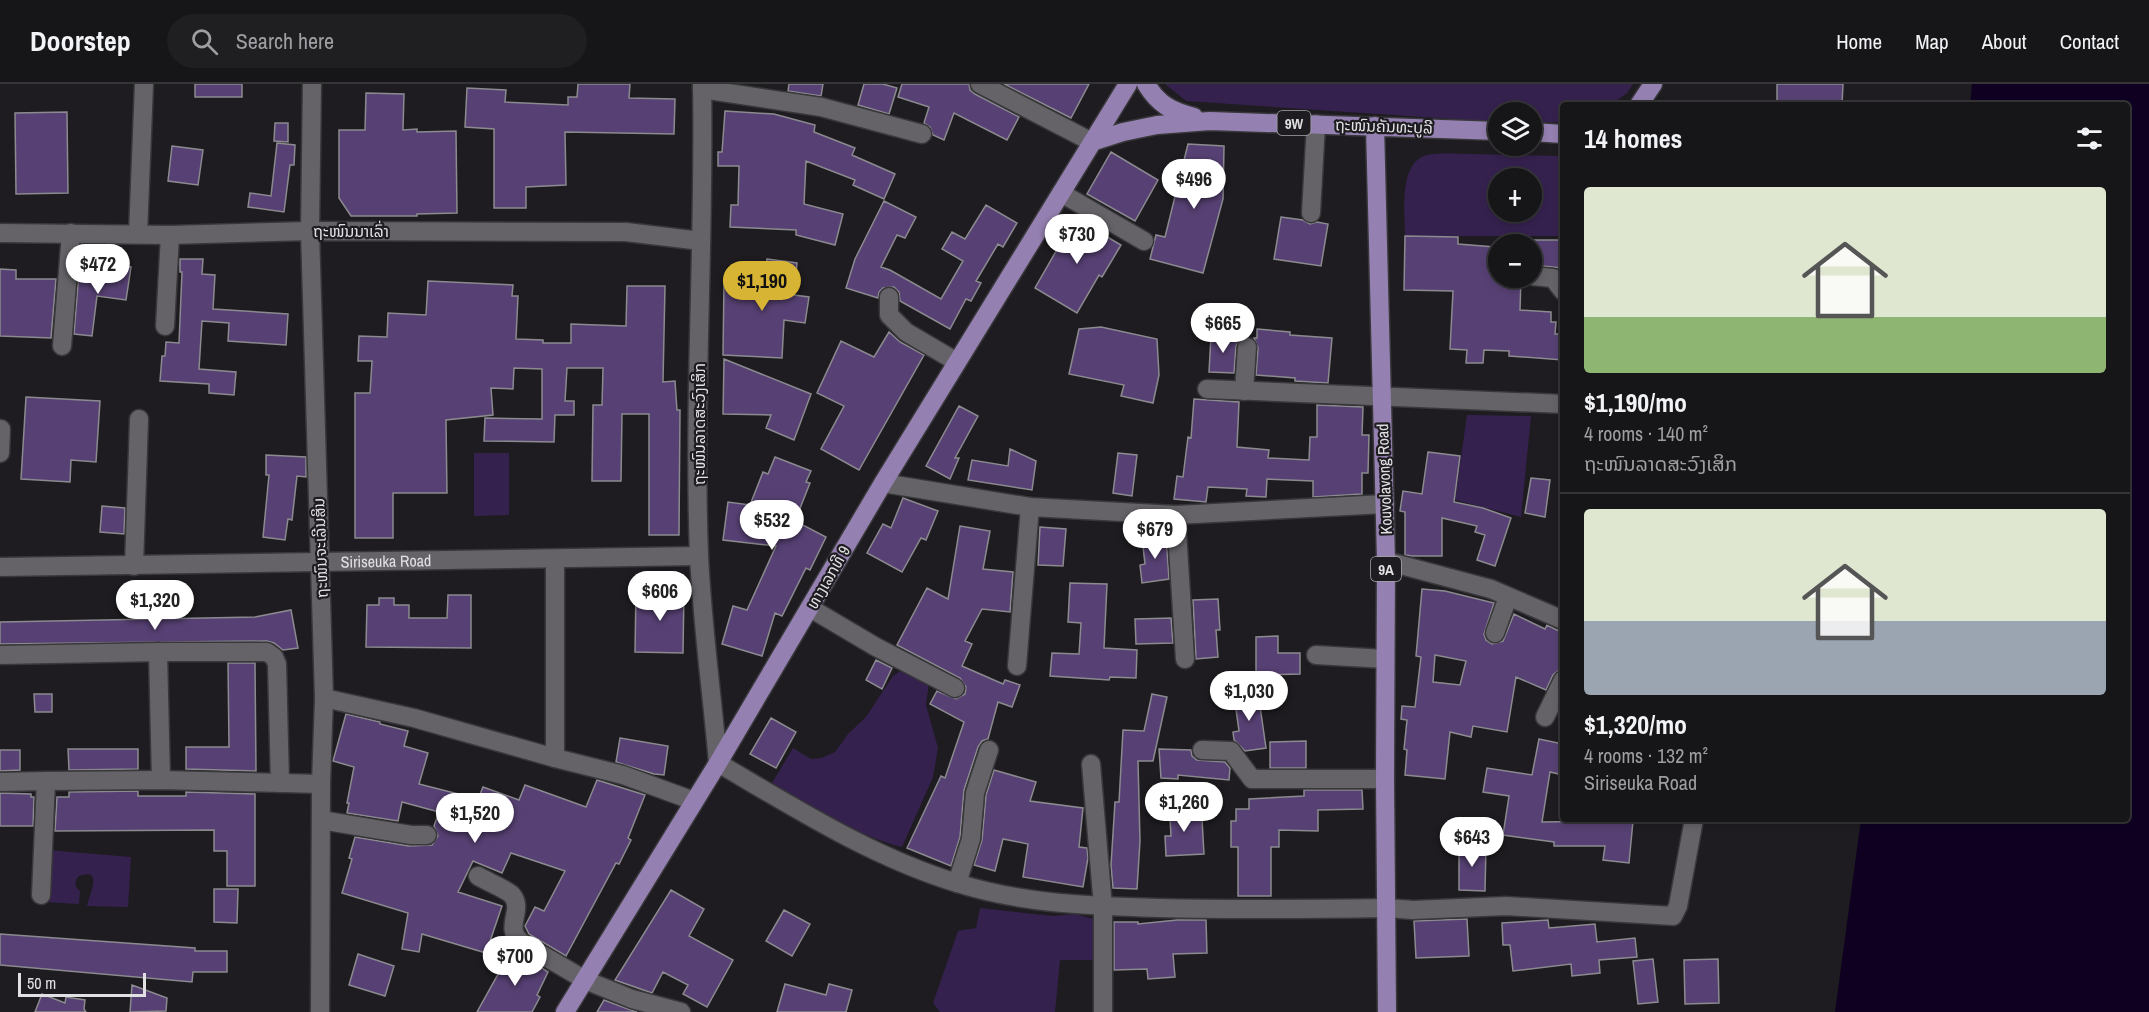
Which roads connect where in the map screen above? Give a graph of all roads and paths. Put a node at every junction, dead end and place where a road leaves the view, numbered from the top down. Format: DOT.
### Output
graph roads {
  1 [pos="144,84"];
  2 [pos="312,84"];
  3 [pos="980,84"];
  4 [pos="1128,84"];
  5 [pos="1146,84"];
  6 [pos="1653,84"];
  7 [pos="702,87"];
  8 [pos="1641,102"];
  9 [pos="1210,121"];
  10 [pos="1316,124"];
  11 [pos="1375,126"];
  12 [pos="1488,131"];
  13 [pos="1542,133"];
  14 [pos="922,134"];
  15 [pos="1560,134"];
  16 [pos="1092,142"];
  17 [pos="1061,193"];
  18 [pos="1311,213"];
  19 [pos="310,231"];
  20 [pos="0,233"];
  21 [pos="71,233"];
  22 [pos="138,234"];
  23 [pos="170,235"];
  24 [pos="702,241"];
  25 [pos="1144,241"];
  26 [pos="1542,277"];
  27 [pos="1560,287"];
  28 [pos="889,297"];
  29 [pos="165,326"];
  30 [pos="62,346"];
  31 [pos="1248,347"];
  32 [pos="957,362"];
  33 [pos="1207,389"];
  34 [pos="1244,391"];
  35 [pos="1382,397"];
  36 [pos="1560,404"];
  37 [pos="139,419"];
  38 [pos="1,429"];
  39 [pos="0,453"];
  40 [pos="883,483"];
  41 [pos="1385,504"];
  42 [pos="1030,507"];
  43 [pos="1176,515"];
  44 [pos="699,556"];
  45 [pos="555,559"];
  46 [pos="1386,561"];
  47 [pos="320,563"];
  48 [pos="134,566"];
  49 [pos="0,567"];
  50 [pos="1508,597"];
  51 [pos="810,608"];
  52 [pos="1560,619"];
  53 [pos="1495,633"];
  54 [pos="158,652"];
  55 [pos="1316,655"];
  56 [pos="0,656"];
  57 [pos="1185,659"];
  58 [pos="1385,659"];
  59 [pos="1017,666"];
  60 [pos="1560,687"];
  61 [pos="956,688"];
  62 [pos="324,698"];
  63 [pos="1545,717"];
  64 [pos="989,750"];
  65 [pos="1202,750"];
  66 [pos="555,758"];
  67 [pos="718,763"];
  68 [pos="1091,764"];
  69 [pos="1385,779"];
  70 [pos="161,780"];
  71 [pos="46,781"];
  72 [pos="0,782"];
  73 [pos="280,783"];
  74 [pos="321,784"];
  75 [pos="694,801"];
  76 [pos="321,820"];
  77 [pos="1693,822"];
  78 [pos="426,835"];
  79 [pos="478,876"];
  80 [pos="957,883"];
  81 [pos="41,895"];
  82 [pos="1103,907"];
  83 [pos="1387,908"];
  84 [pos="585,980"];
  85 [pos="320,1012"];
  86 [pos="565,1012"];
  87 [pos="681,1012"];
  88 [pos="1103,1012"];
  89 [pos="1388,1012"];
  1 -- 22 [label="street"];
  2 -- 19 [label="street, ຖະໜົນຈະເລີນສິນ"];
  3 -- 16 [label="street"];
  4 -- 16 [label="main road, ທາງເລກທີ 9"];
  5 -- 9 [label="main road, 9W"];
  6 -- 8 [label="main road"];
  7 -- 14 [label="street"];
  7 -- 24 [label="street, ຖະໜົນລາດສະວົງເສິກ"];
  9 -- 10 [label="main road, ຖະໜົນຄັນທະບູລີ / 9W"];
  9 -- 16 [label="main road, ຖະໜົນຄັນທະບູລີ / 9W"];
  10 -- 11 [label="main road, ຖະໜົນຄັນທະບູລີ / 9W"];
  10 -- 18 [label="street"];
  11 -- 12 [label="main road, ຖະໜົນຄັນທະບູລີ / 9W"];
  11 -- 35 [label="main road, Kouvolavong Road / 9A"];
  13 -- 15 [label="main road"];
  16 -- 17 [label="main road, ທາງເລກທີ 9"];
  17 -- 25 [label="street"];
  17 -- 32 [label="main road, ທາງເລກທີ 9"];
  19 -- 23 [label="street, ຖະໜົນນາເລົ່າ"];
  19 -- 24 [label="street, ຖະໜົນນາເລົ່າ"];
  19 -- 47 [label="street, ຖະໜົນຈະເລີນສິນ"];
  20 -- 21 [label="street, ຖະໜົນນາເລົ່າ"];
  21 -- 22 [label="street, ຖະໜົນນາເລົ່າ"];
  21 -- 30 [label="street"];
  22 -- 23 [label="street, ຖະໜົນນາເລົ່າ"];
  23 -- 29 [label="street"];
  24 -- 44 [label="street, ຖະໜົນລາດສະວົງເສິກ"];
  26 -- 27 [label="street"];
  28 -- 32 [label="street"];
  31 -- 34 [label="street"];
  32 -- 40 [label="main road, ທາງເລກທີ 9"];
  33 -- 34 [label="street"];
  34 -- 35 [label="street"];
  35 -- 36 [label="street"];
  35 -- 41 [label="main road, Kouvolavong Road / 9A"];
  37 -- 48 [label="street"];
  38 -- 39 [label="street"];
  40 -- 42 [label="street"];
  40 -- 51 [label="main road, ທາງເລກທີ 9"];
  41 -- 43 [label="street"];
  41 -- 46 [label="main road, Kouvolavong Road / 9A"];
  42 -- 43 [label="street"];
  42 -- 59 [label="street"];
  43 -- 57 [label="street"];
  44 -- 45 [label="street, Siriseuka Road"];
  44 -- 67 [label="street, ຖະໜົນລາດສະວົງເສິກ"];
  45 -- 47 [label="street, Siriseuka Road"];
  45 -- 66 [label="street"];
  46 -- 50 [label="street"];
  46 -- 58 [label="main road, Kouvolavong Road / 9A"];
  47 -- 48 [label="street, Siriseuka Road"];
  47 -- 62 [label="street, ຖະໜົນຈະເລີນສິນ"];
  48 -- 49 [label="street, Siriseuka Road"];
  50 -- 52 [label="street"];
  50 -- 53 [label="street"];
  51 -- 61 [label="street"];
  51 -- 67 [label="main road, ທາງເລກທີ 9"];
  54 -- 56 [label="street"];
  54 -- 70 [label="street"];
  54 -- 73 [label="street"];
  55 -- 58 [label="street"];
  58 -- 69 [label="main road, Kouvolavong Road / 9A"];
  60 -- 63 [label="street"];
  62 -- 66 [label="street"];
  62 -- 74 [label="street, ຖະໜົນຈະເລີນສິນ"];
  64 -- 80 [label="street"];
  65 -- 69 [label="street"];
  66 -- 75 [label="street"];
  67 -- 75 [label="main road, ທາງເລກທີ 9"];
  67 -- 80 [label="street"];
  68 -- 82 [label="street"];
  69 -- 83 [label="main road, Kouvolavong Road / 9A"];
  70 -- 71 [label="street"];
  70 -- 73 [label="street"];
  71 -- 72 [label="street"];
  71 -- 81 [label="street"];
  73 -- 74 [label="street"];
  74 -- 76 [label="street, ຖະໜົນຈະເລີນສິນ"];
  75 -- 84 [label="main road, ທາງເລກທີ 9"];
  76 -- 78 [label="street"];
  76 -- 85 [label="street, ຖະໜົນຈະເລີນສິນ"];
  77 -- 83 [label="street"];
  79 -- 84 [label="street"];
  80 -- 82 [label="street"];
  82 -- 83 [label="street"];
  82 -- 88 [label="street"];
  83 -- 89 [label="main road, Kouvolavong Road / 9A"];
  84 -- 86 [label="main road, ທາງເລກທີ 9"];
  84 -- 87 [label="street"];
}
